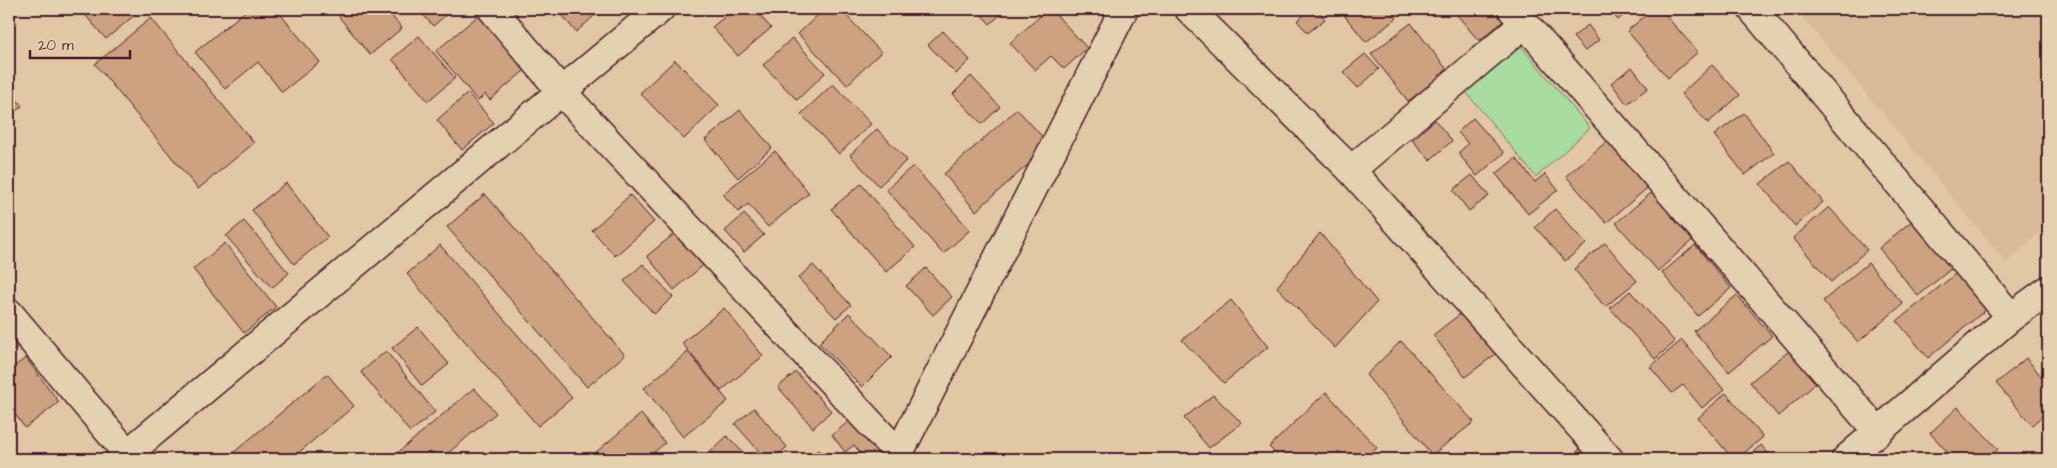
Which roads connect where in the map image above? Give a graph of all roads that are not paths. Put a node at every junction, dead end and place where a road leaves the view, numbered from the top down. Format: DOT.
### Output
graph roads {
  1 [pos="492,9"];
  2 [pos="660,9"];
  3 [pos="1124,9"];
  4 [pos="1189,9"];
  5 [pos="1752,9"];
  6 [pos="1518,16"];
  7 [pos="561,91"];
  8 [pos="1351,170"];
  9 [pos="2048,290"];
  10 [pos="9,313"];
  11 [pos="2011,317"];
  12 [pos="1864,449"];
  13 [pos="127,457"];
  14 [pos="898,457"];
  15 [pos="1609,459"];
  1 -- 7 [label="street"];
  2 -- 7 [label="street"];
  3 -- 14 [label="street"];
  4 -- 8 [label="street"];
  5 -- 11 [label="street"];
  6 -- 8 [label="street"];
  6 -- 12 [label="street"];
  7 -- 13 [label="street"];
  7 -- 14 [label="street"];
  8 -- 15 [label="street"];
  9 -- 11 [label="street"];
  10 -- 13 [label="street"];
  11 -- 12 [label="street"];
}
